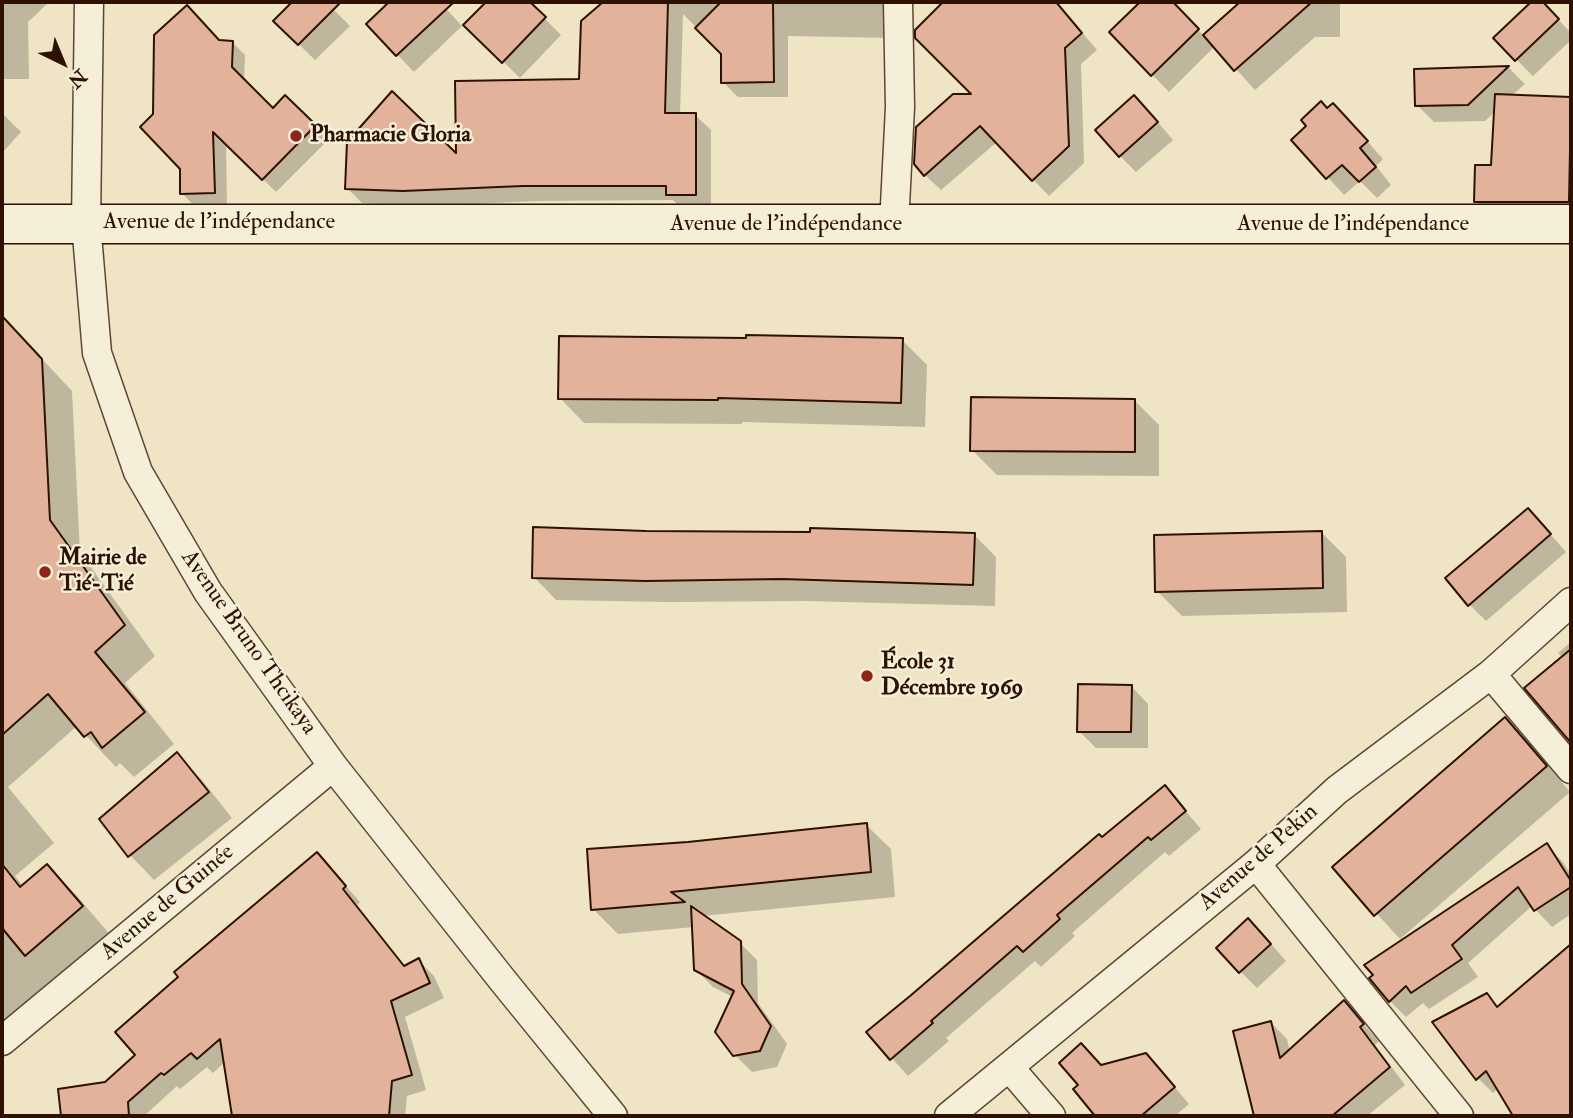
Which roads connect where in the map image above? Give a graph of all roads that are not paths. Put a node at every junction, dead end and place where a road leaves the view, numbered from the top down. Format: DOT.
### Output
graph roads {
  1 [pos="89,2"];
  2 [pos="898,2"];
  3 [pos="86,223"];
  4 [pos="2,224"];
  5 [pos="1571,224"];
  6 [pos="894,225"];
  7 [pos="1571,602"];
  8 [pos="1491,674"];
  9 [pos="334,766"];
  10 [pos="1571,769"];
  11 [pos="1256,864"];
  12 [pos="2,1041"];
  13 [pos="1009,1067"];
  14 [pos="613,1116"];
  15 [pos="949,1116"];
  16 [pos="1051,1116"];
  17 [pos="1459,1116"];
  1 -- 3 [label="street, Avenue Bruno Thcikaya"];
  2 -- 6 [label="street"];
  3 -- 4 [label="street, Avenue de l'indépendance"];
  3 -- 6 [label="street, Avenue de l'indépendance"];
  3 -- 9 [label="street, Avenue Bruno Thcikaya"];
  5 -- 6 [label="street, Avenue de l'indépendance"];
  7 -- 8 [label="street, Avenue de Pekin"];
  8 -- 10 [label="street"];
  8 -- 11 [label="street, Avenue de Pekin"];
  9 -- 12 [label="street, Avenue de Guinée"];
  9 -- 14 [label="street, Avenue Bruno Thcikaya"];
  11 -- 13 [label="street, Avenue de Pekin"];
  11 -- 17 [label="street"];
  13 -- 15 [label="street, Avenue de Pekin"];
  13 -- 16 [label="street"];
}
